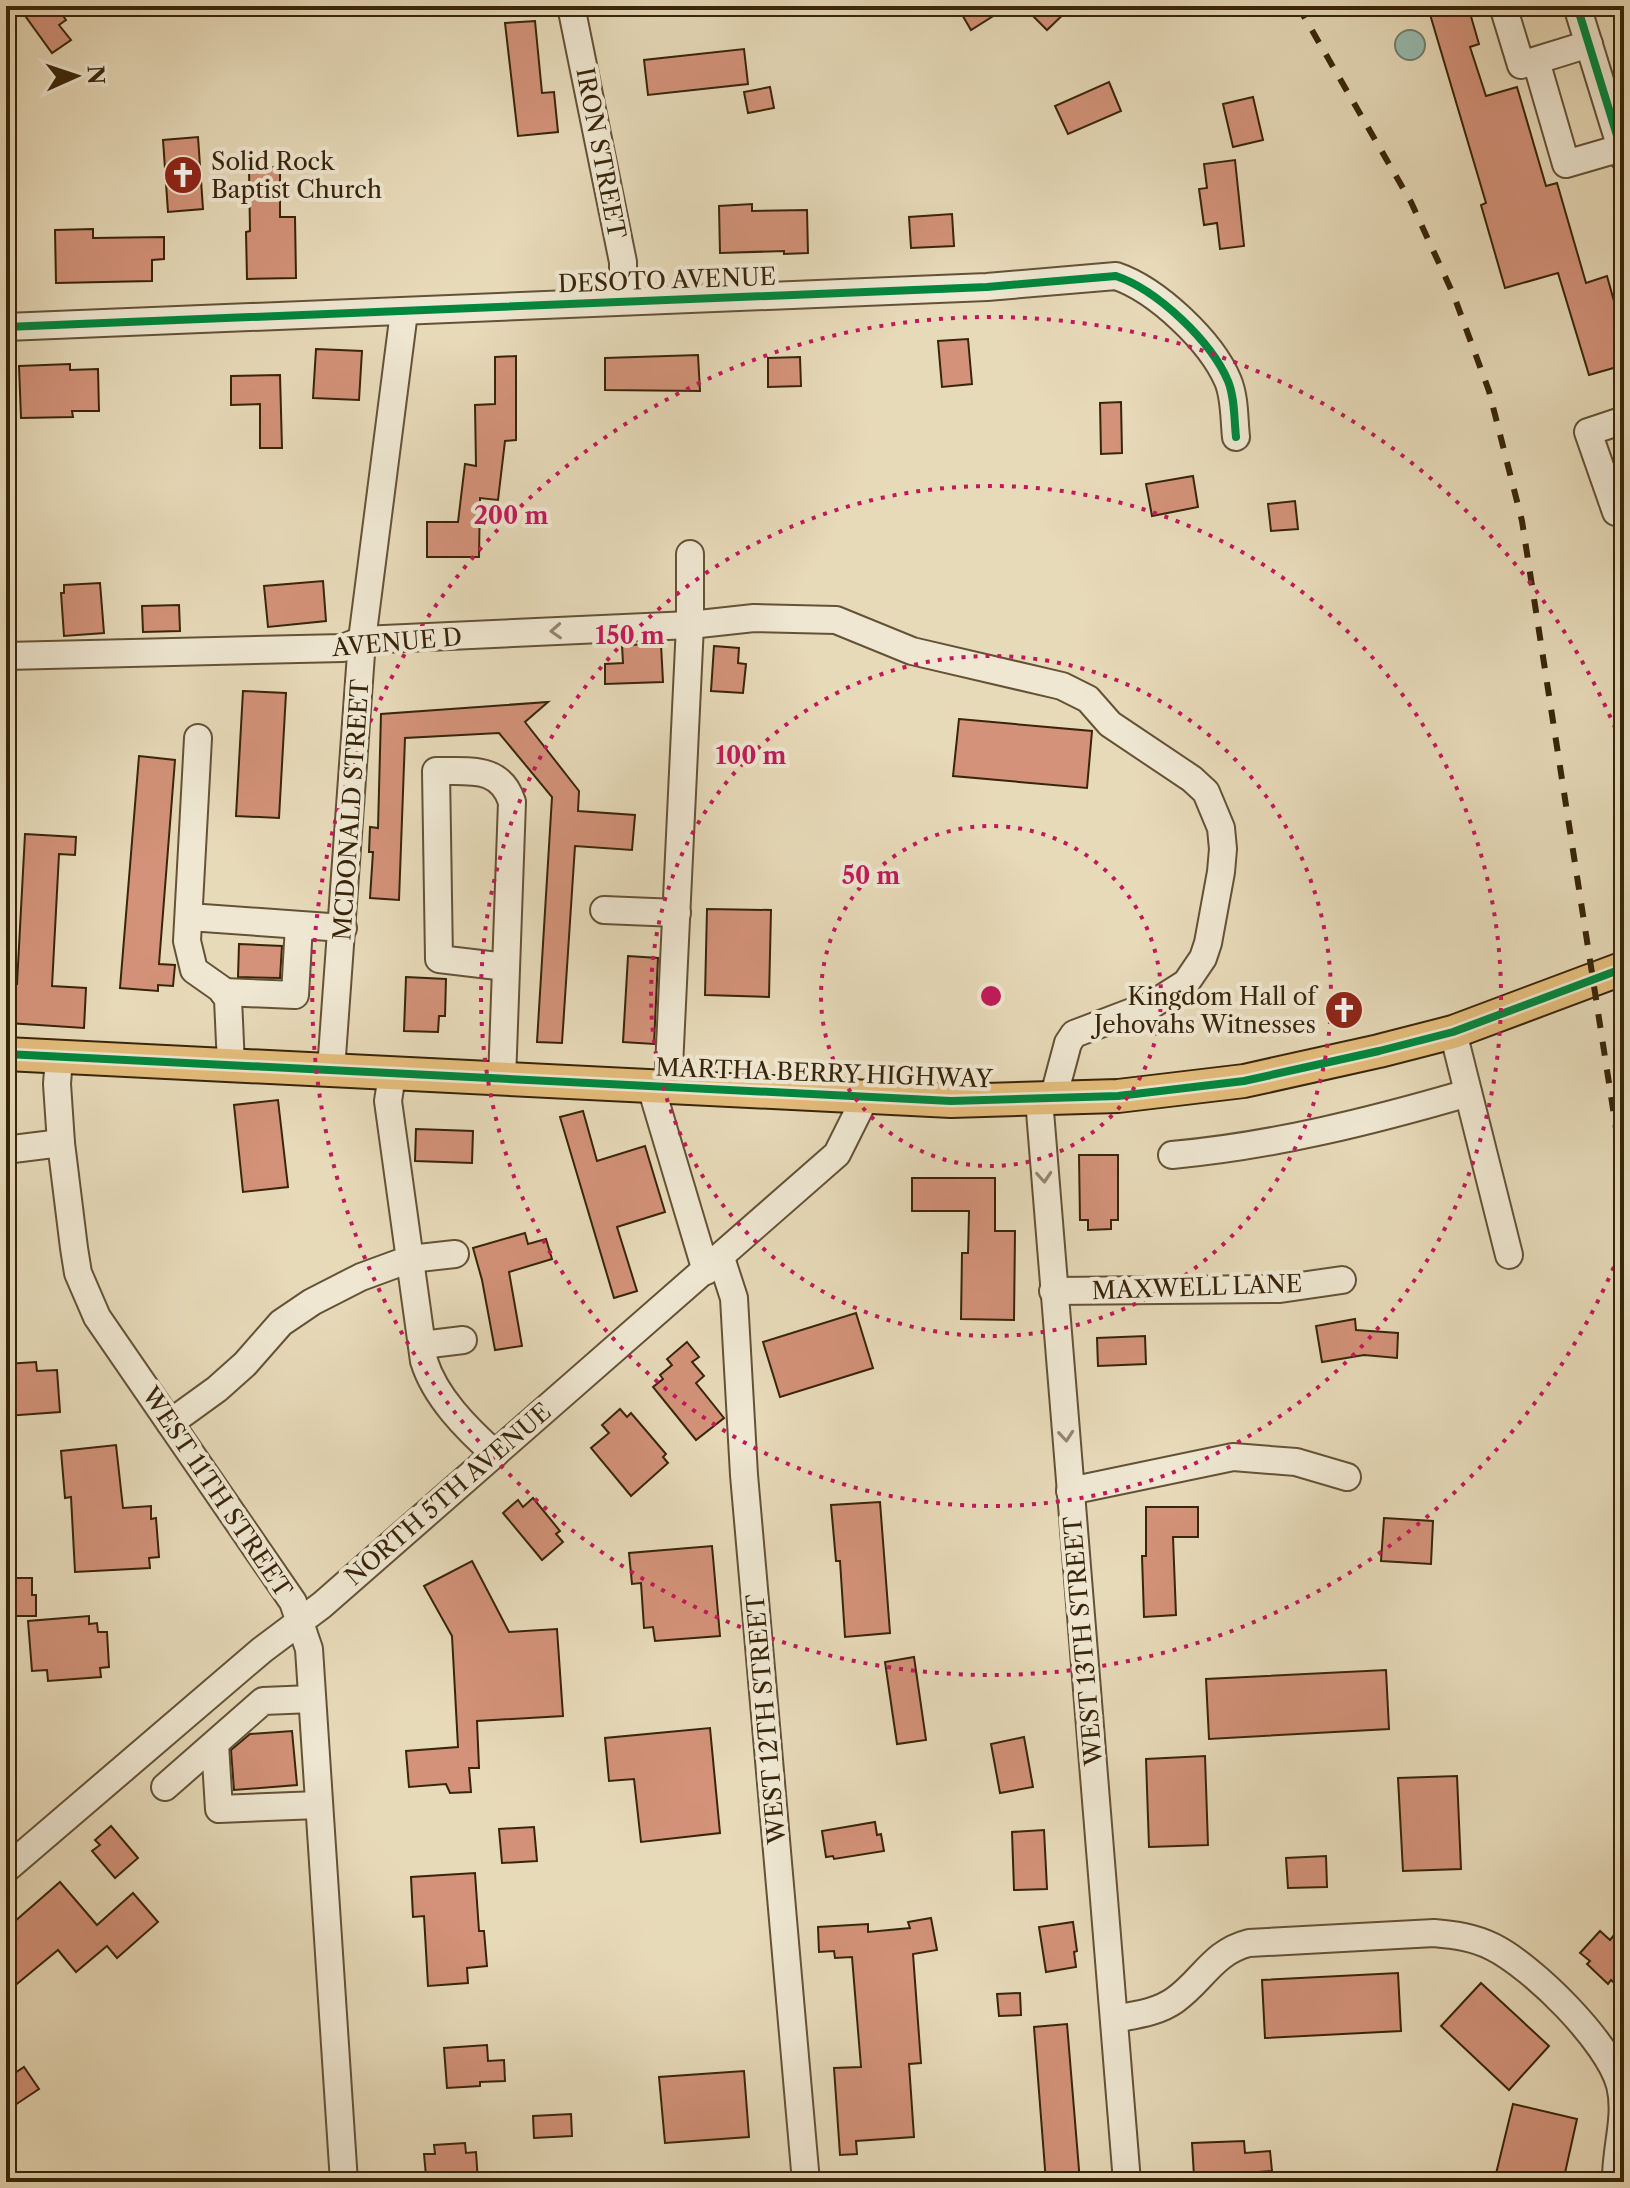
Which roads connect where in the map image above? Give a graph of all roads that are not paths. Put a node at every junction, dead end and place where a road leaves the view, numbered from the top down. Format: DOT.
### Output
graph roads {
  1 [pos="571,6"];
  2 [pos="1503,6"];
  3 [pos="1577,6"];
  4 [pos="1589,44"];
  5 [pos="1536,61"];
  6 [pos="1622,153"];
  7 [pos="623,301"];
  8 [pos="404,312"];
  9 [pos="6,327"];
  10 [pos="1624,420"];
  11 [pos="1236,437"];
  12 [pos="1616,512"];
  13 [pos="690,554"];
  14 [pos="836,620"];
  15 [pos="690,625"];
  16 [pos="362,640"];
  17 [pos="6,656"];
  18 [pos="198,738"];
  19 [pos="604,910"];
  20 [pos="677,913"];
  21 [pos="189,917"];
  22 [pos="299,925"];
  23 [pos="343,928"];
  24 [pos="506,967"];
  25 [pos="1624,968"];
  26 [pos="223,992"];
  27 [pos="1453,1032"];
  28 [pos="6,1054"];
  29 [pos="59,1056"];
  30 [pos="231,1065"];
  31 [pos="331,1070"];
  32 [pos="392,1075"];
  33 [pos="502,1080"];
  34 [pos="660,1088"];
  35 [pos="1468,1093"];
  36 [pos="865,1098"];
  37 [pos="1046,1099"];
  38 [pos="61,1143"];
  39 [pos="13,1149"];
  40 [pos="1172,1155"];
  41 [pos="455,1254"];
  42 [pos="1509,1255"];
  43 [pos="410,1259"];
  44 [pos="713,1264"];
  45 [pos="1342,1280"];
  46 [pos="1053,1291"];
  47 [pos="463,1340"];
  48 [pos="422,1345"];
  49 [pos="170,1423"];
  50 [pos="495,1454"];
  51 [pos="1347,1477"];
  52 [pos="1070,1491"];
  53 [pos="300,1622"];
  54 [pos="312,1699"];
  55 [pos="215,1744"];
  56 [pos="165,1787"];
  57 [pos="319,1805"];
  58 [pos="6,1869"];
  59 [pos="1114,2019"];
  60 [pos="344,2182"];
  61 [pos="806,2182"];
  62 [pos="1127,2182"];
  63 [pos="1616,2182"];
  1 -- 7 [label="street, IRON STREET"];
  2 -- 5 [label="street"];
  3 -- 4 [label="street"];
  4 -- 5 [label="street"];
  4 -- 6 [label="street"];
  5 -- 6 [label="street"];
  7 -- 8 [label="street, DESOTO AVENUE"];
  7 -- 11 [label="street, DESOTO AVENUE"];
  8 -- 9 [label="street, DESOTO AVENUE"];
  8 -- 16 [label="street, MCDONALD STREET"];
  10 -- 12 [label="street"];
  13 -- 15 [label="street, WEST 12TH STREET"];
  14 -- 15 [label="street, AVENUE D"];
  14 -- 37 [label="street, WEST 13TH STREET"];
  15 -- 16 [label="street, AVENUE D, one-way"];
  15 -- 20 [label="street, WEST 12TH STREET"];
  16 -- 17 [label="street, AVENUE D"];
  16 -- 23 [label="street, MCDONALD STREET"];
  18 -- 21 [label="street"];
  19 -- 20 [label="street"];
  20 -- 34 [label="street, WEST 12TH STREET"];
  21 -- 22 [label="street"];
  21 -- 26 [label="street"];
  22 -- 23 [label="street"];
  22 -- 26 [label="street"];
  23 -- 31 [label="street, MCDONALD STREET"];
  24 -- 24 [label="street"];
  24 -- 33 [label="street"];
  25 -- 27 [label="main road, MARTHA BERRY HIGHWAY"];
  26 -- 30 [label="street"];
  27 -- 35 [label="street"];
  27 -- 37 [label="main road, MARTHA BERRY HIGHWAY"];
  28 -- 29 [label="main road, MARTHA BERRY HIGHWAY"];
  29 -- 30 [label="main road, MARTHA BERRY HIGHWAY"];
  29 -- 38 [label="street, WEST 11TH STREET"];
  30 -- 31 [label="main road, MARTHA BERRY HIGHWAY"];
  31 -- 32 [label="main road, MARTHA BERRY HIGHWAY"];
  32 -- 33 [label="main road, MARTHA BERRY HIGHWAY"];
  32 -- 43 [label="street"];
  33 -- 34 [label="main road, MARTHA BERRY HIGHWAY"];
  34 -- 36 [label="main road, MARTHA BERRY HIGHWAY"];
  34 -- 44 [label="street, WEST 12TH STREET"];
  35 -- 40 [label="street"];
  35 -- 42 [label="street"];
  36 -- 37 [label="main road, MARTHA BERRY HIGHWAY"];
  36 -- 44 [label="street, NORTH 5TH AVENUE"];
  37 -- 46 [label="street, WEST 13TH STREET, one-way"];
  38 -- 39 [label="street"];
  38 -- 49 [label="street, WEST 11TH STREET"];
  41 -- 43 [label="street"];
  43 -- 48 [label="street"];
  43 -- 49 [label="street"];
  44 -- 50 [label="street, NORTH 5TH AVENUE"];
  44 -- 61 [label="street, WEST 12TH STREET"];
  45 -- 46 [label="street, MAXWELL LANE"];
  46 -- 52 [label="street, WEST 13TH STREET, one-way"];
  47 -- 48 [label="street"];
  48 -- 50 [label="street"];
  49 -- 53 [label="street, WEST 11TH STREET"];
  50 -- 53 [label="street, NORTH 5TH AVENUE"];
  51 -- 52 [label="street"];
  52 -- 59 [label="street, WEST 13TH STREET"];
  53 -- 54 [label="street, WEST 11TH STREET"];
  53 -- 58 [label="street, NORTH 5TH AVENUE"];
  54 -- 55 [label="street"];
  54 -- 57 [label="street, WEST 11TH STREET"];
  55 -- 56 [label="street"];
  55 -- 57 [label="street"];
  57 -- 60 [label="street, WEST 11TH STREET"];
  59 -- 62 [label="street, WEST 13TH STREET"];
  59 -- 63 [label="street"];
}
